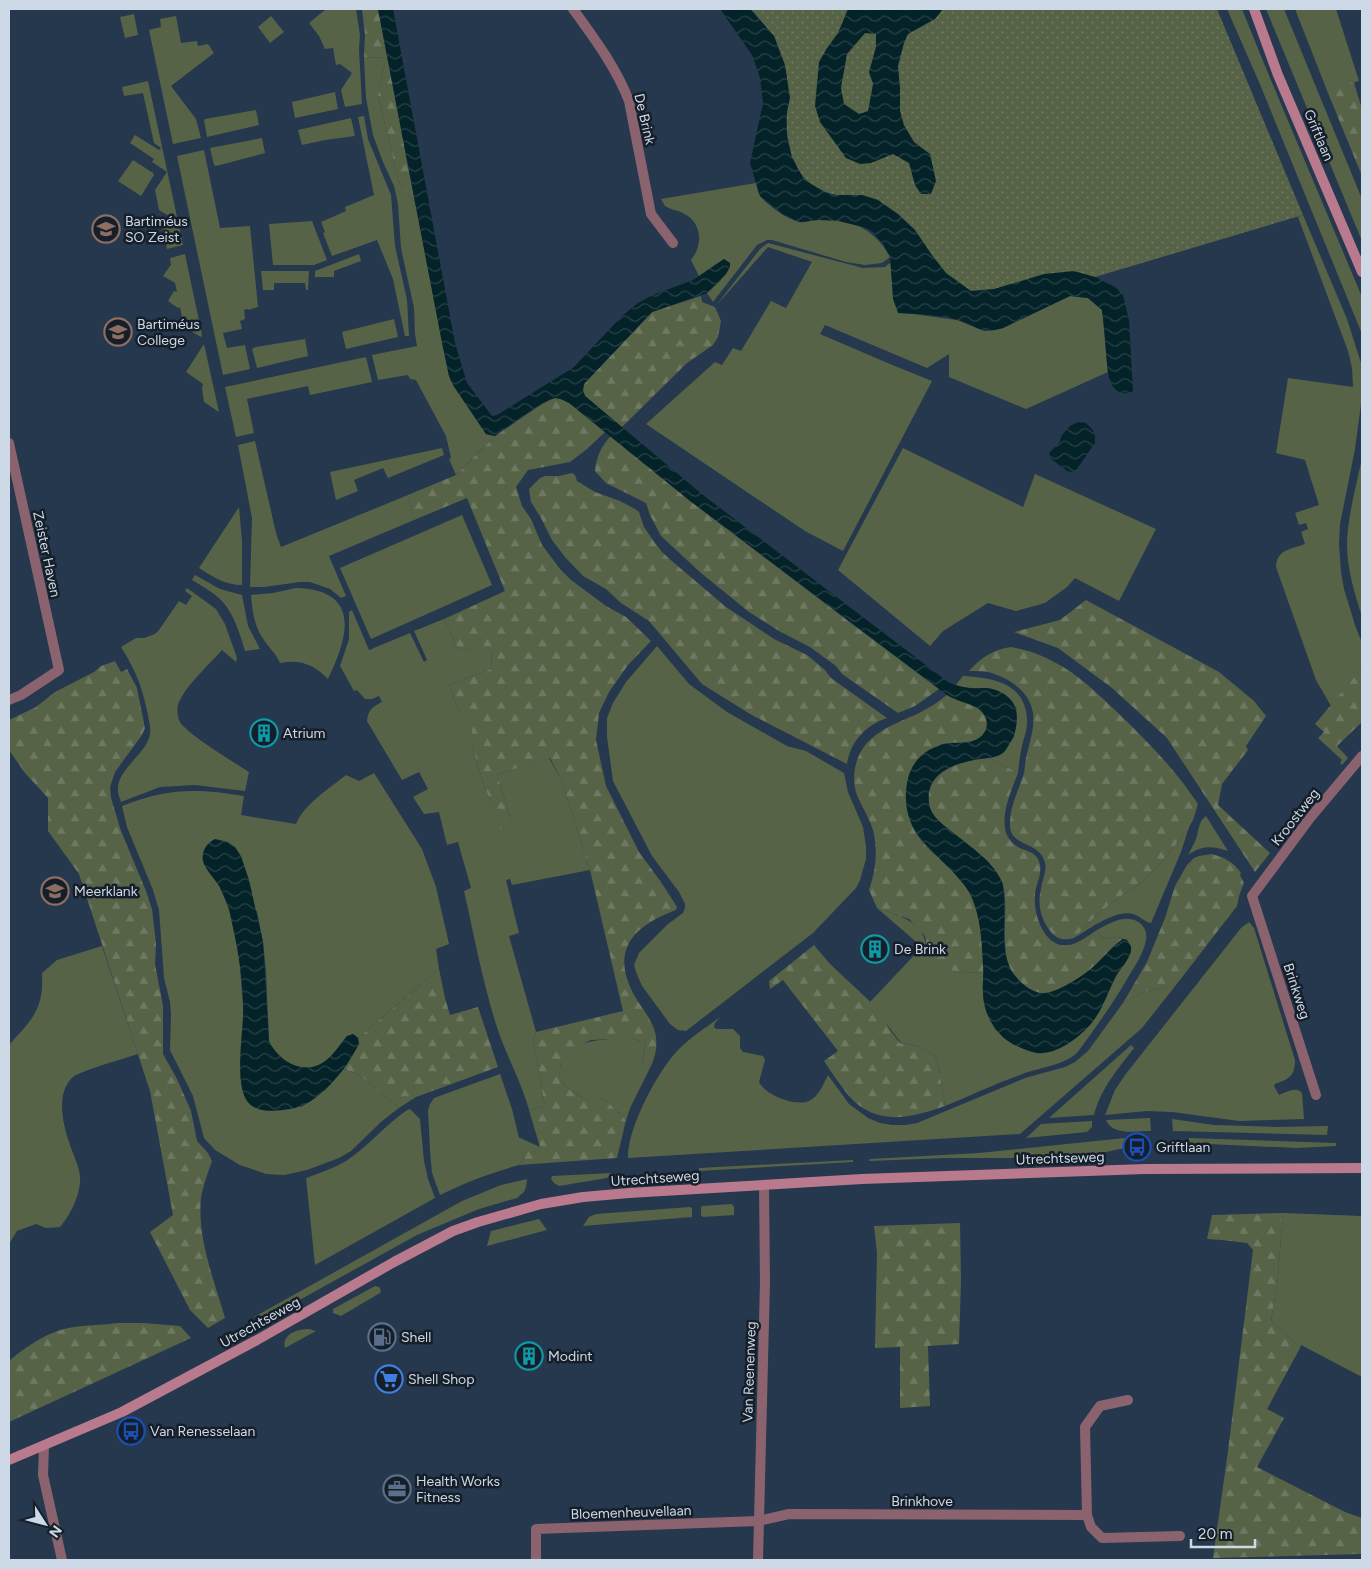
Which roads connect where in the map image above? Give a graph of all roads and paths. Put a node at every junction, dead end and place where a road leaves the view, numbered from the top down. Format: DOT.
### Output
graph roads {
  1 [pos="573,9"];
  2 [pos="1254,9"];
  3 [pos="673,242"];
  4 [pos="1362,272"];
  5 [pos="9,443"];
  6 [pos="9,700"];
  7 [pos="1362,756"];
  8 [pos="1252,896"];
  9 [pos="1316,1095"];
  10 [pos="1362,1168"];
  11 [pos="764,1185"];
  12 [pos="1128,1400"];
  13 [pos="44,1446"];
  14 [pos="9,1460"];
  15 [pos="1087,1515"];
  16 [pos="758,1522"];
  17 [pos="1180,1536"];
  18 [pos="62,1560"];
  19 [pos="536,1560"];
  20 [pos="758,1560"];
  1 -- 3 [label="street, De Brink"];
  2 -- 4 [label="main road, Griftlaan"];
  5 -- 6 [label="street, Zeister Haven"];
  7 -- 8 [label="street, Kroostweg"];
  8 -- 9 [label="street, Brinkweg"];
  10 -- 11 [label="main road, Utrechtseweg"];
  11 -- 13 [label="main road, Utrechtseweg"];
  11 -- 16 [label="street, Van Reenenweg"];
  12 -- 15 [label="street"];
  13 -- 14 [label="main road, Utrechtseweg"];
  13 -- 18 [label="street"];
  15 -- 16 [label="street, Brinkhove"];
  15 -- 17 [label="street"];
  16 -- 19 [label="street, Bloemenheuvellaan"];
  16 -- 20 [label="street, Van Reenenweg"];
}
